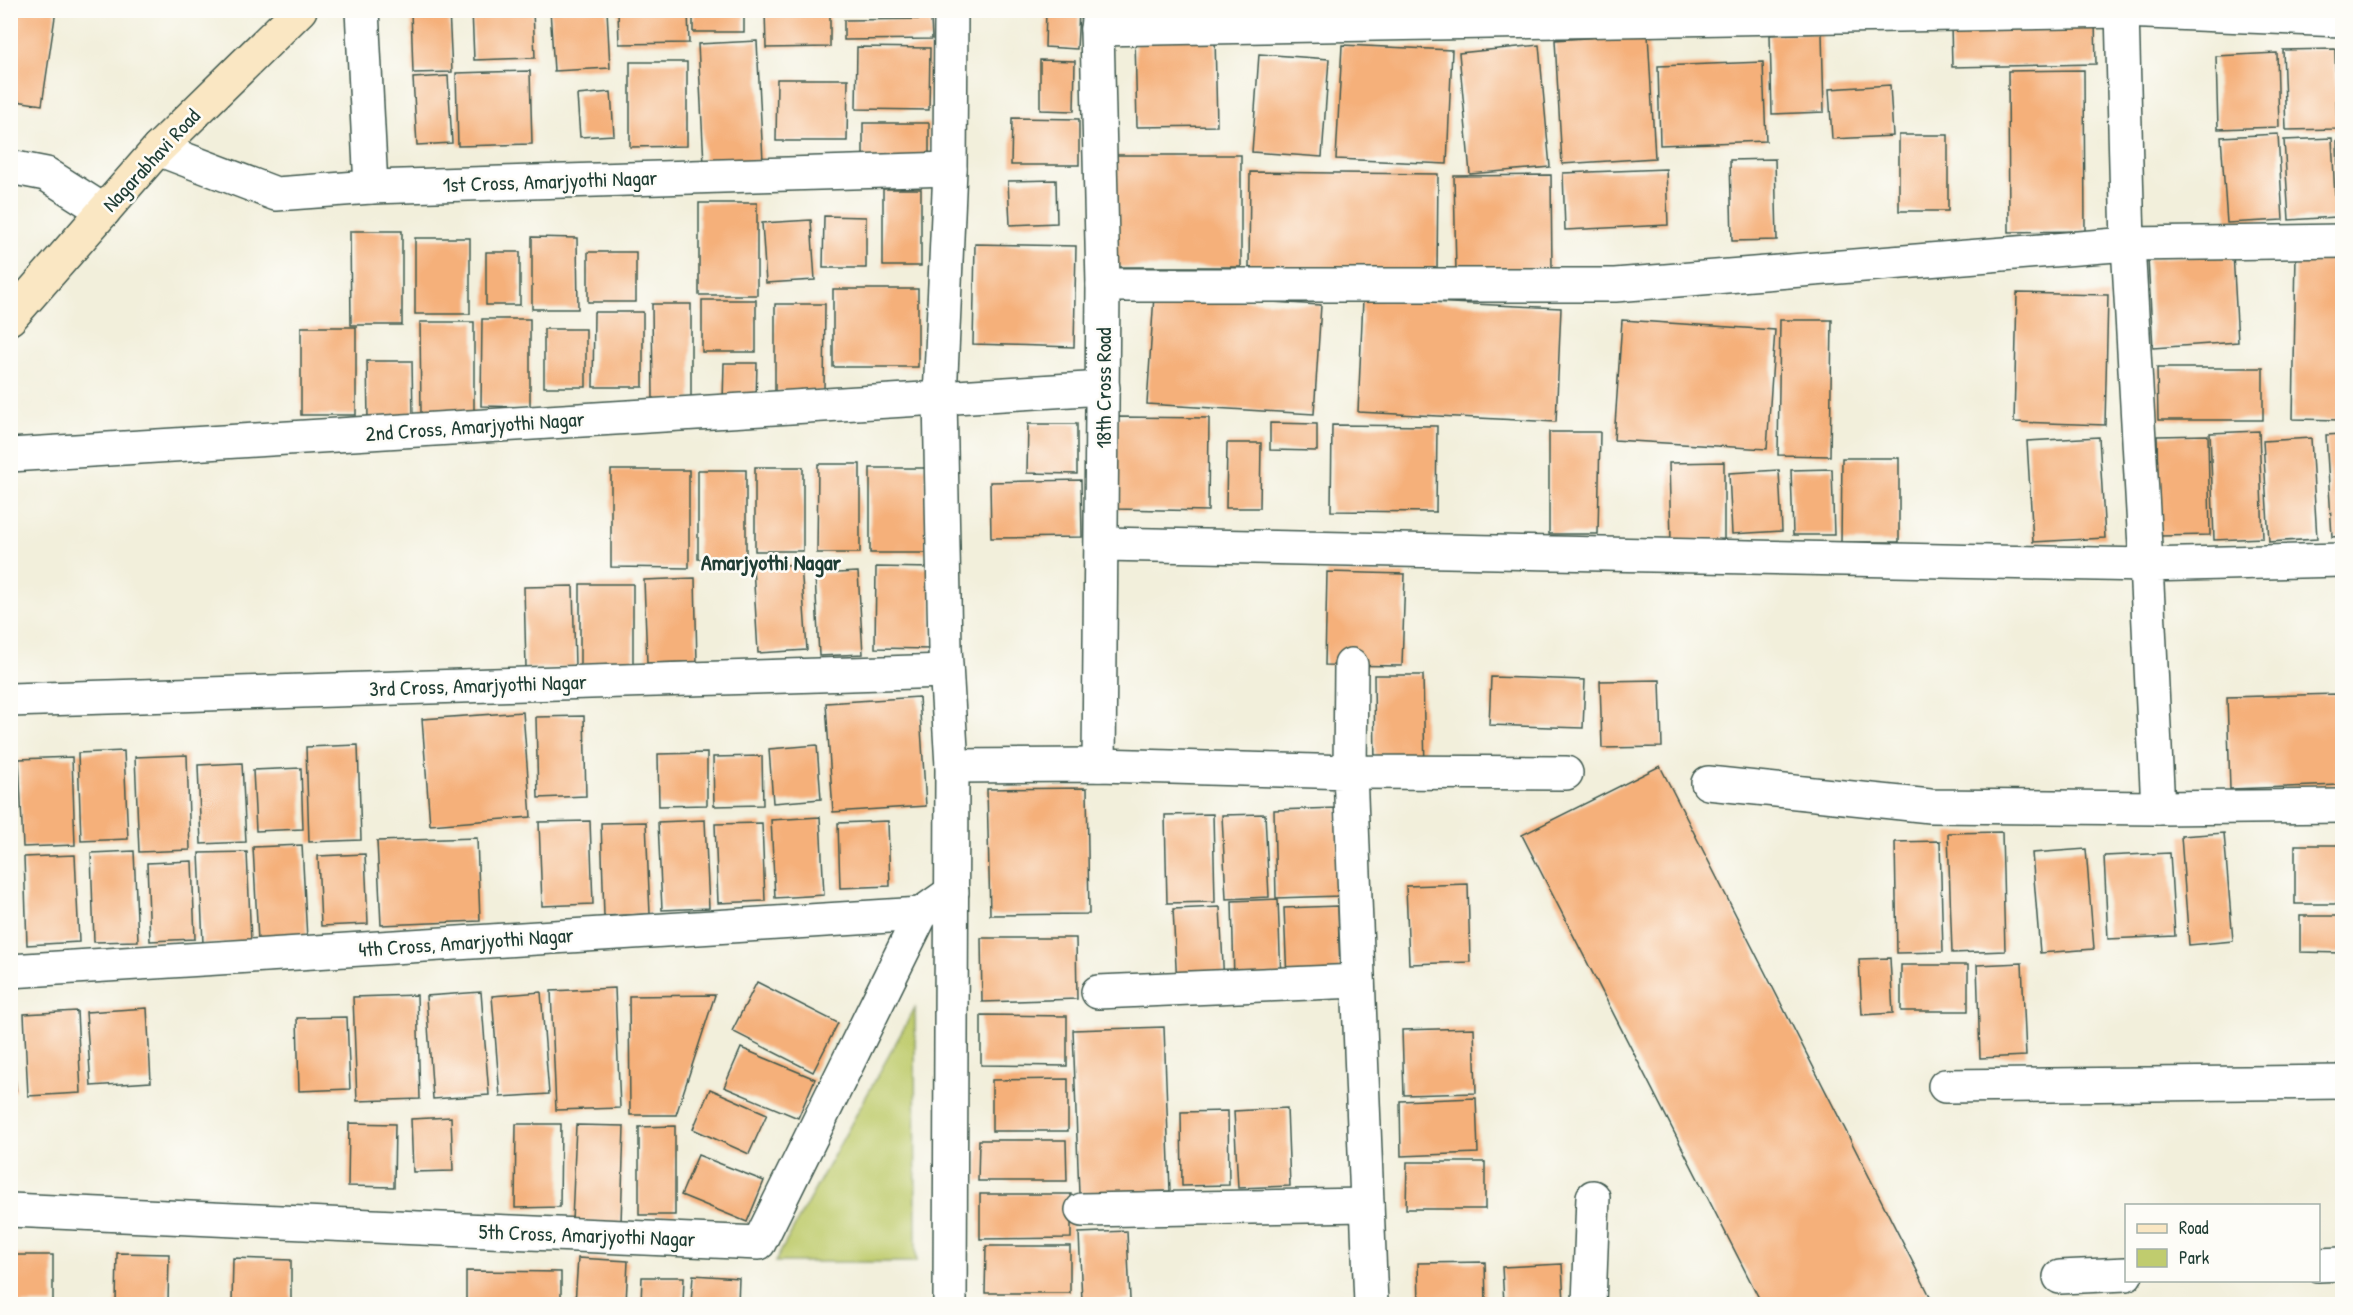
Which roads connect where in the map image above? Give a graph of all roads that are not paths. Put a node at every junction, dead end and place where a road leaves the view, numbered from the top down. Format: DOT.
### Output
graph roads {
  1 [pos="300,10"];
  2 [pos="362,10"];
  3 [pos="951,10"];
  4 [pos="2122,11"];
  5 [pos="2335,17"];
  6 [pos="1098,20"];
  7 [pos="158,149"];
  8 [pos="10,167"];
  9 [pos="950,169"];
  10 [pos="371,187"];
  11 [pos="104,211"];
  12 [pos="2343,241"];
  13 [pos="2128,244"];
  14 [pos="1103,285"];
  15 [pos="10,318"];
  16 [pos="1102,388"];
  17 [pos="940,398"];
  18 [pos="10,454"];
  19 [pos="1102,544"];
  20 [pos="2343,560"];
  21 [pos="2146,566"];
  22 [pos="1351,665"];
  23 [pos="946,671"];
  24 [pos="10,700"];
  25 [pos="1099,765"];
  26 [pos="952,766"];
  27 [pos="1350,772"];
  28 [pos="1566,773"];
  29 [pos="1708,783"];
  30 [pos="2343,806"];
  31 [pos="2158,808"];
  32 [pos="952,892"];
  33 [pos="921,914"];
  34 [pos="10,971"];
  35 [pos="1358,981"];
  36 [pos="1098,992"];
  37 [pos="2343,1082"];
  38 [pos="1945,1086"];
  39 [pos="1593,1197"];
  40 [pos="1367,1204"];
  41 [pos="10,1210"];
  42 [pos="1082,1210"];
  43 [pos="2343,1264"];
  44 [pos="2320,1265"];
  45 [pos="2125,1274"];
  46 [pos="2060,1277"];
  47 [pos="950,1305"];
  48 [pos="1371,1305"];
  49 [pos="1589,1305"];
  1 -- 7 [label="main road, Nagarabhavi Road"];
  2 -- 10 [label="street"];
  3 -- 9 [label="street"];
  4 -- 5 [label="street"];
  4 -- 6 [label="street"];
  4 -- 13 [label="street"];
  6 -- 14 [label="street, 18th Cross Road"];
  7 -- 10 [label="street, 1st Cross, Amarjyothi Nagar"];
  7 -- 11 [label="main road, Nagarabhavi Road"];
  8 -- 11 [label="street"];
  9 -- 10 [label="street, 1st Cross, Amarjyothi Nagar"];
  9 -- 17 [label="street"];
  11 -- 15 [label="main road, Nagarabhavi Road"];
  12 -- 13 [label="street"];
  13 -- 14 [label="street"];
  13 -- 21 [label="street"];
  14 -- 16 [label="street, 18th Cross Road"];
  16 -- 17 [label="street, 2nd Cross, Amarjyothi Nagar"];
  16 -- 19 [label="street, 18th Cross Road"];
  17 -- 18 [label="street, 2nd Cross, Amarjyothi Nagar"];
  17 -- 23 [label="street"];
  19 -- 21 [label="street"];
  19 -- 25 [label="street, 18th Cross Road"];
  20 -- 21 [label="street"];
  21 -- 31 [label="street"];
  22 -- 27 [label="street"];
  23 -- 24 [label="street, 3rd Cross, Amarjyothi Nagar"];
  23 -- 26 [label="street"];
  25 -- 26 [label="street"];
  25 -- 27 [label="street"];
  26 -- 32 [label="street"];
  27 -- 28 [label="street"];
  27 -- 35 [label="street"];
  29 -- 31 [label="street"];
  30 -- 31 [label="street"];
  32 -- 33 [label="street, 5th Cross, Amarjyothi Nagar"];
  32 -- 47 [label="street"];
  33 -- 34 [label="street, 4th Cross, Amarjyothi Nagar"];
  33 -- 41 [label="street, 5th Cross, Amarjyothi Nagar"];
  35 -- 36 [label="street"];
  35 -- 40 [label="street"];
  37 -- 38 [label="street"];
  39 -- 49 [label="street"];
  40 -- 42 [label="street"];
  40 -- 48 [label="street"];
  43 -- 44 [label="street"];
  45 -- 46 [label="street"];
}
